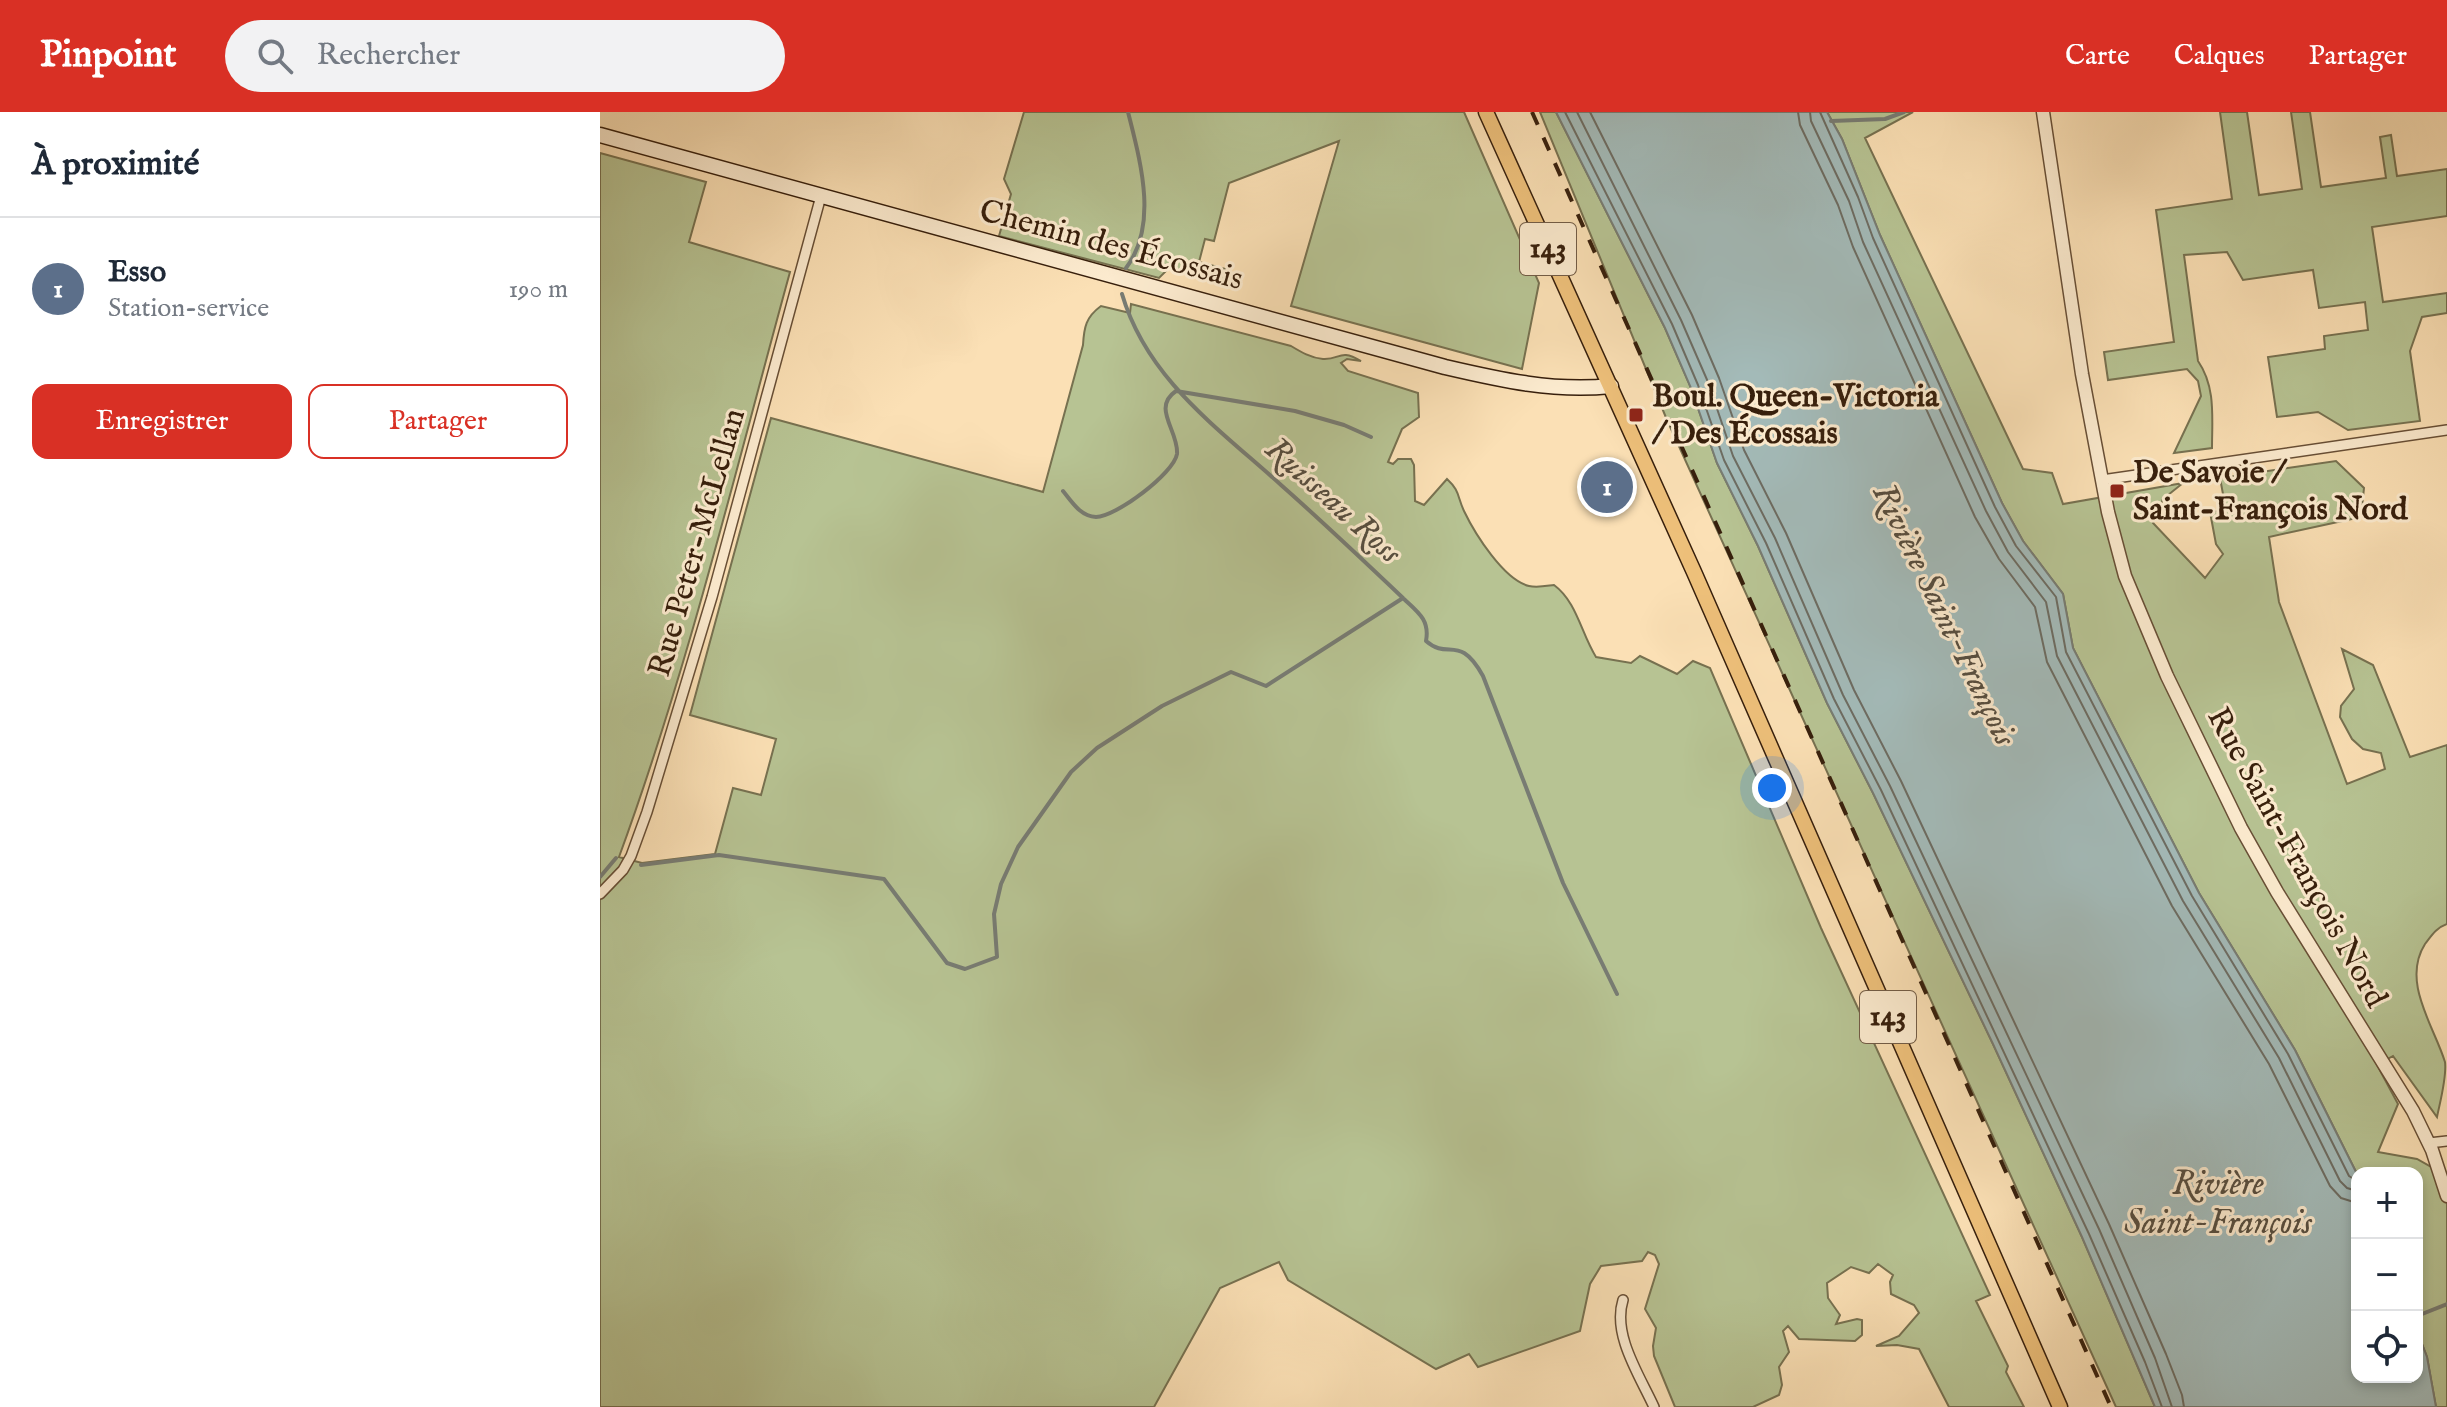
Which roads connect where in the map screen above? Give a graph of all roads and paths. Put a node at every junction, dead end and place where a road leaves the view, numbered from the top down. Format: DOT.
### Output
graph roads {
  1 [pos="1486,112"];
  2 [pos="2043,112"];
  3 [pos="600,135"];
  4 [pos="821,196"];
  5 [pos="1611,386"];
  6 [pos="2447,430"];
  7 [pos="2102,480"];
  8 [pos="600,894"];
  9 [pos="2447,1141"];
  10 [pos="2429,1143"];
  11 [pos="2447,1196"];
  12 [pos="1623,1300"];
  13 [pos="1654,1407"];
  14 [pos="2060,1407"];
  1 -- 5 [label="main road, 143"];
  2 -- 7 [label="street, Rue Saint-François Nord"];
  3 -- 4 [label="main road, Chemin des Écossais"];
  4 -- 5 [label="main road, Chemin des Écossais"];
  4 -- 8 [label="street, Rue Peter-McLellan"];
  5 -- 14 [label="main road, 143"];
  6 -- 7 [label="street"];
  7 -- 10 [label="street, Rue Saint-François Nord"];
  9 -- 10 [label="street"];
  10 -- 11 [label="street, Rue Saint-François Nord"];
  12 -- 13 [label="street"];
}
